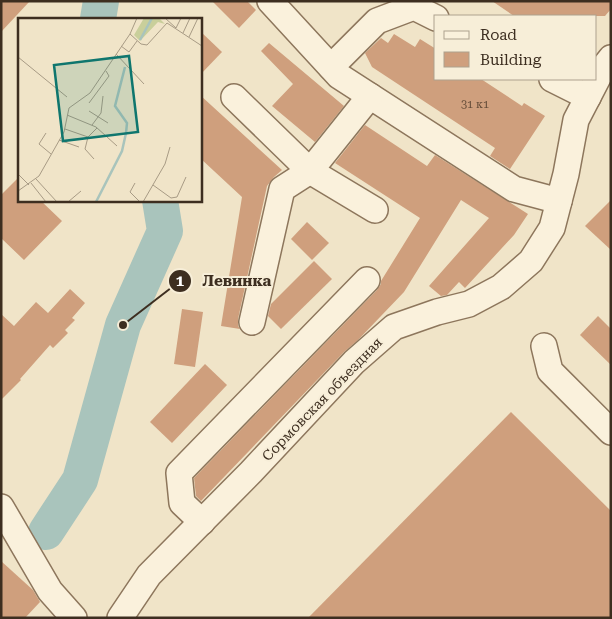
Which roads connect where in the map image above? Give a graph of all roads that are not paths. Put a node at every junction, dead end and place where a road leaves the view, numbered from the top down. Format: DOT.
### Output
graph roads {
  1 [pos="270,1"];
  2 [pos="414,4"];
  3 [pos="434,17"];
  4 [pos="611,58"];
  5 [pos="331,67"];
  6 [pos="554,80"];
  7 [pos="597,80"];
  8 [pos="597,80"];
  9 [pos="370,96"];
  10 [pos="234,97"];
  11 [pos="588,97"];
  12 [pos="310,171"];
  13 [pos="559,201"];
  14 [pos="375,210"];
  15 [pos="367,280"];
  16 [pos="252,322"];
  17 [pos="544,346"];
  18 [pos="611,432"];
  19 [pos="1,507"];
  20 [pos="202,522"];
  21 [pos="74,618"];
  22 [pos="120,618"];
  1 -- 5 [label="street"];
  2 -- 3 [label="street"];
  2 -- 5 [label="street"];
  4 -- 8 [label="street, Сормовская объездная"];
  5 -- 9 [label="street"];
  6 -- 11 [label="street"];
  7 -- 11 [label="street, Сормовская объездная"];
  9 -- 12 [label="street"];
  9 -- 13 [label="street"];
  10 -- 12 [label="street"];
  11 -- 13 [label="street, Сормовская объездная"];
  12 -- 14 [label="street"];
  12 -- 16 [label="street"];
  13 -- 20 [label="street, Сормовская объездная"];
  15 -- 20 [label="street"];
  17 -- 18 [label="street"];
  19 -- 21 [label="street"];
  20 -- 22 [label="street, Сормовская объездная"];
}
